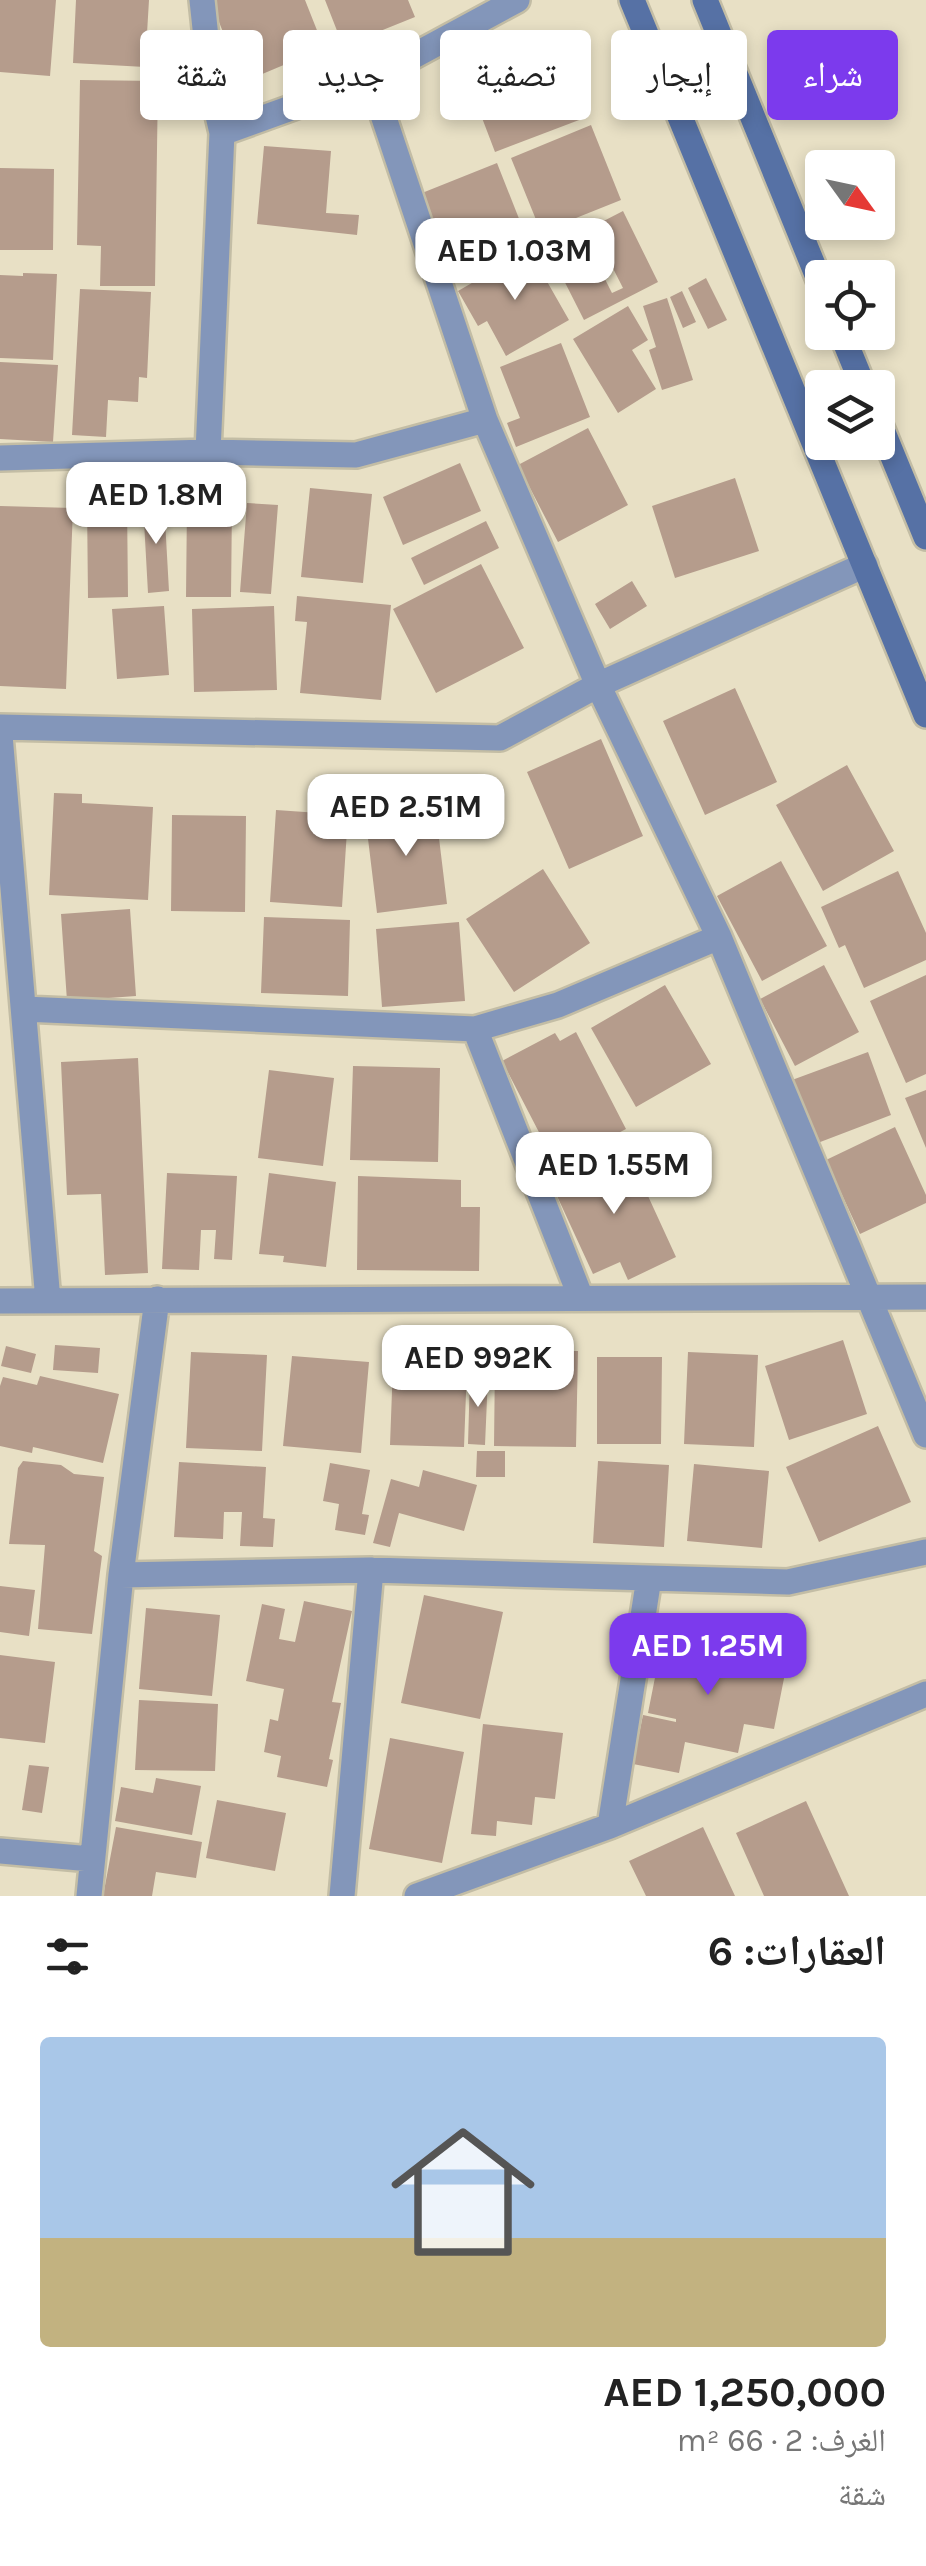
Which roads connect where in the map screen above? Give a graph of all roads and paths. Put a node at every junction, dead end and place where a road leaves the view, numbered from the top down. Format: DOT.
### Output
graph roads {
  1 [pos="202,0"];
  2 [pos="517,0"];
  3 [pos="632,0"];
  4 [pos="705,0"];
  5 [pos="420,53"];
  6 [pos="283,111"];
  7 [pos="384,120"];
  8 [pos="222,133"];
  9 [pos="811,260"];
  10 [pos="485,420"];
  11 [pos="208,452"];
  12 [pos="0,458"];
  13 [pos="894,460"];
  14 [pos="926,537"];
  15 [pos="865,565"];
  16 [pos="598,685"];
  17 [pos="926,715"];
  18 [pos="0,727"];
  19 [pos="0,735"];
  20 [pos="719,937"];
  21 [pos="24,1008"];
  22 [pos="475,1029"];
  23 [pos="926,1297"];
  24 [pos="581,1298"];
  25 [pos="869,1298"];
  26 [pos="158,1299"];
  27 [pos="0,1301"];
  28 [pos="48,1301"];
  29 [pos="926,1436"];
  30 [pos="926,1552"];
  31 [pos="371,1570"];
  32 [pos="121,1575"];
  33 [pos="649,1578"];
  34 [pos="926,1694"];
  35 [pos="610,1826"];
  36 [pos="0,1851"];
  37 [pos="90,1859"];
  38 [pos="89,1896"];
  39 [pos="342,1896"];
  40 [pos="416,1896"];
  1 -- 8 [label="street"];
  2 -- 5 [label="street"];
  3 -- 15 [label="street"];
  4 -- 9 [label="street"];
  6 -- 8 [label="street"];
  7 -- 10 [label="street"];
  8 -- 11 [label="street"];
  10 -- 11 [label="street"];
  10 -- 16 [label="street"];
  11 -- 12 [label="street"];
  13 -- 14 [label="street"];
  15 -- 16 [label="street"];
  15 -- 17 [label="street"];
  16 -- 18 [label="street"];
  16 -- 20 [label="street"];
  19 -- 21 [label="street"];
  20 -- 22 [label="street"];
  20 -- 25 [label="street"];
  21 -- 22 [label="street"];
  21 -- 28 [label="street"];
  22 -- 24 [label="street"];
  23 -- 25 [label="street"];
  24 -- 25 [label="street"];
  24 -- 26 [label="street"];
  25 -- 29 [label="street"];
  26 -- 28 [label="street"];
  26 -- 32 [label="street"];
  27 -- 28 [label="street"];
  30 -- 33 [label="street"];
  31 -- 32 [label="street"];
  31 -- 33 [label="street"];
  31 -- 39 [label="street"];
  32 -- 37 [label="street"];
  33 -- 35 [label="street"];
  34 -- 35 [label="street"];
  35 -- 40 [label="street"];
  36 -- 37 [label="street"];
  37 -- 38 [label="street"];
}
